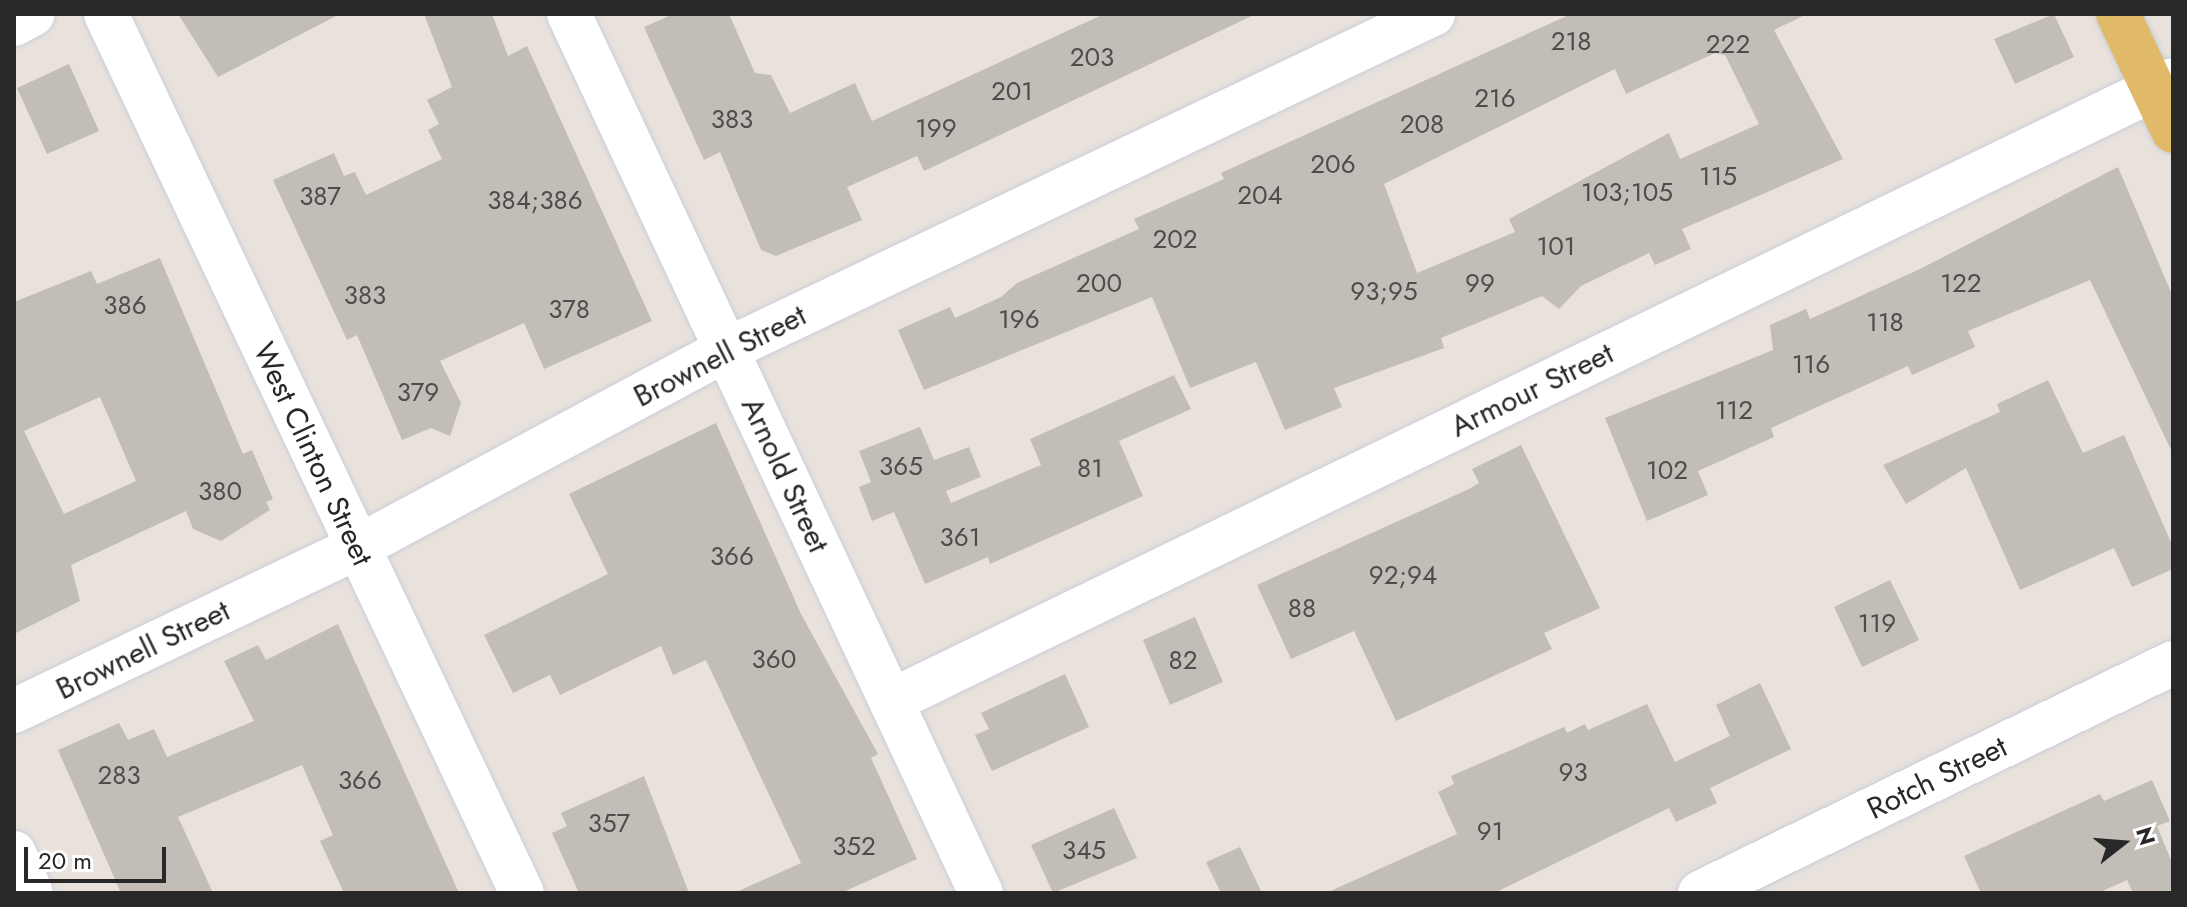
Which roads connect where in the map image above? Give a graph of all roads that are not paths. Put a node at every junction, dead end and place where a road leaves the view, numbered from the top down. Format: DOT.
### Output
graph roads {
  1 [pos="33,14"];
  2 [pos="106,14"];
  3 [pos="569,14"];
  4 [pos="1433,14"];
  5 [pos="2118,14"];
  6 [pos="14,24"];
  7 [pos="2163,84"];
  8 [pos="2173,131"];
  9 [pos="726,350"];
  10 [pos="356,548"];
  11 [pos="2173,663"];
  12 [pos="891,701"];
  13 [pos="14,711"];
  14 [pos="14,853"];
  15 [pos="31,893"];
  16 [pos="522,893"];
  17 [pos="981,893"];
  18 [pos="1700,893"];
  1 -- 6 [label="street"];
  2 -- 10 [label="street, West Clinton Street"];
  3 -- 9 [label="street, Arnold Street"];
  4 -- 9 [label="street, Brownell Street"];
  5 -- 7 [label="main road"];
  7 -- 8 [label="main road"];
  7 -- 12 [label="street, Armour Street"];
  9 -- 10 [label="street, Brownell Street"];
  9 -- 12 [label="street, Arnold Street"];
  10 -- 13 [label="street, Brownell Street"];
  10 -- 16 [label="street, West Clinton Street"];
  11 -- 18 [label="street, Rotch Street"];
  12 -- 17 [label="street, Arnold Street"];
  14 -- 15 [label="street"];
}
